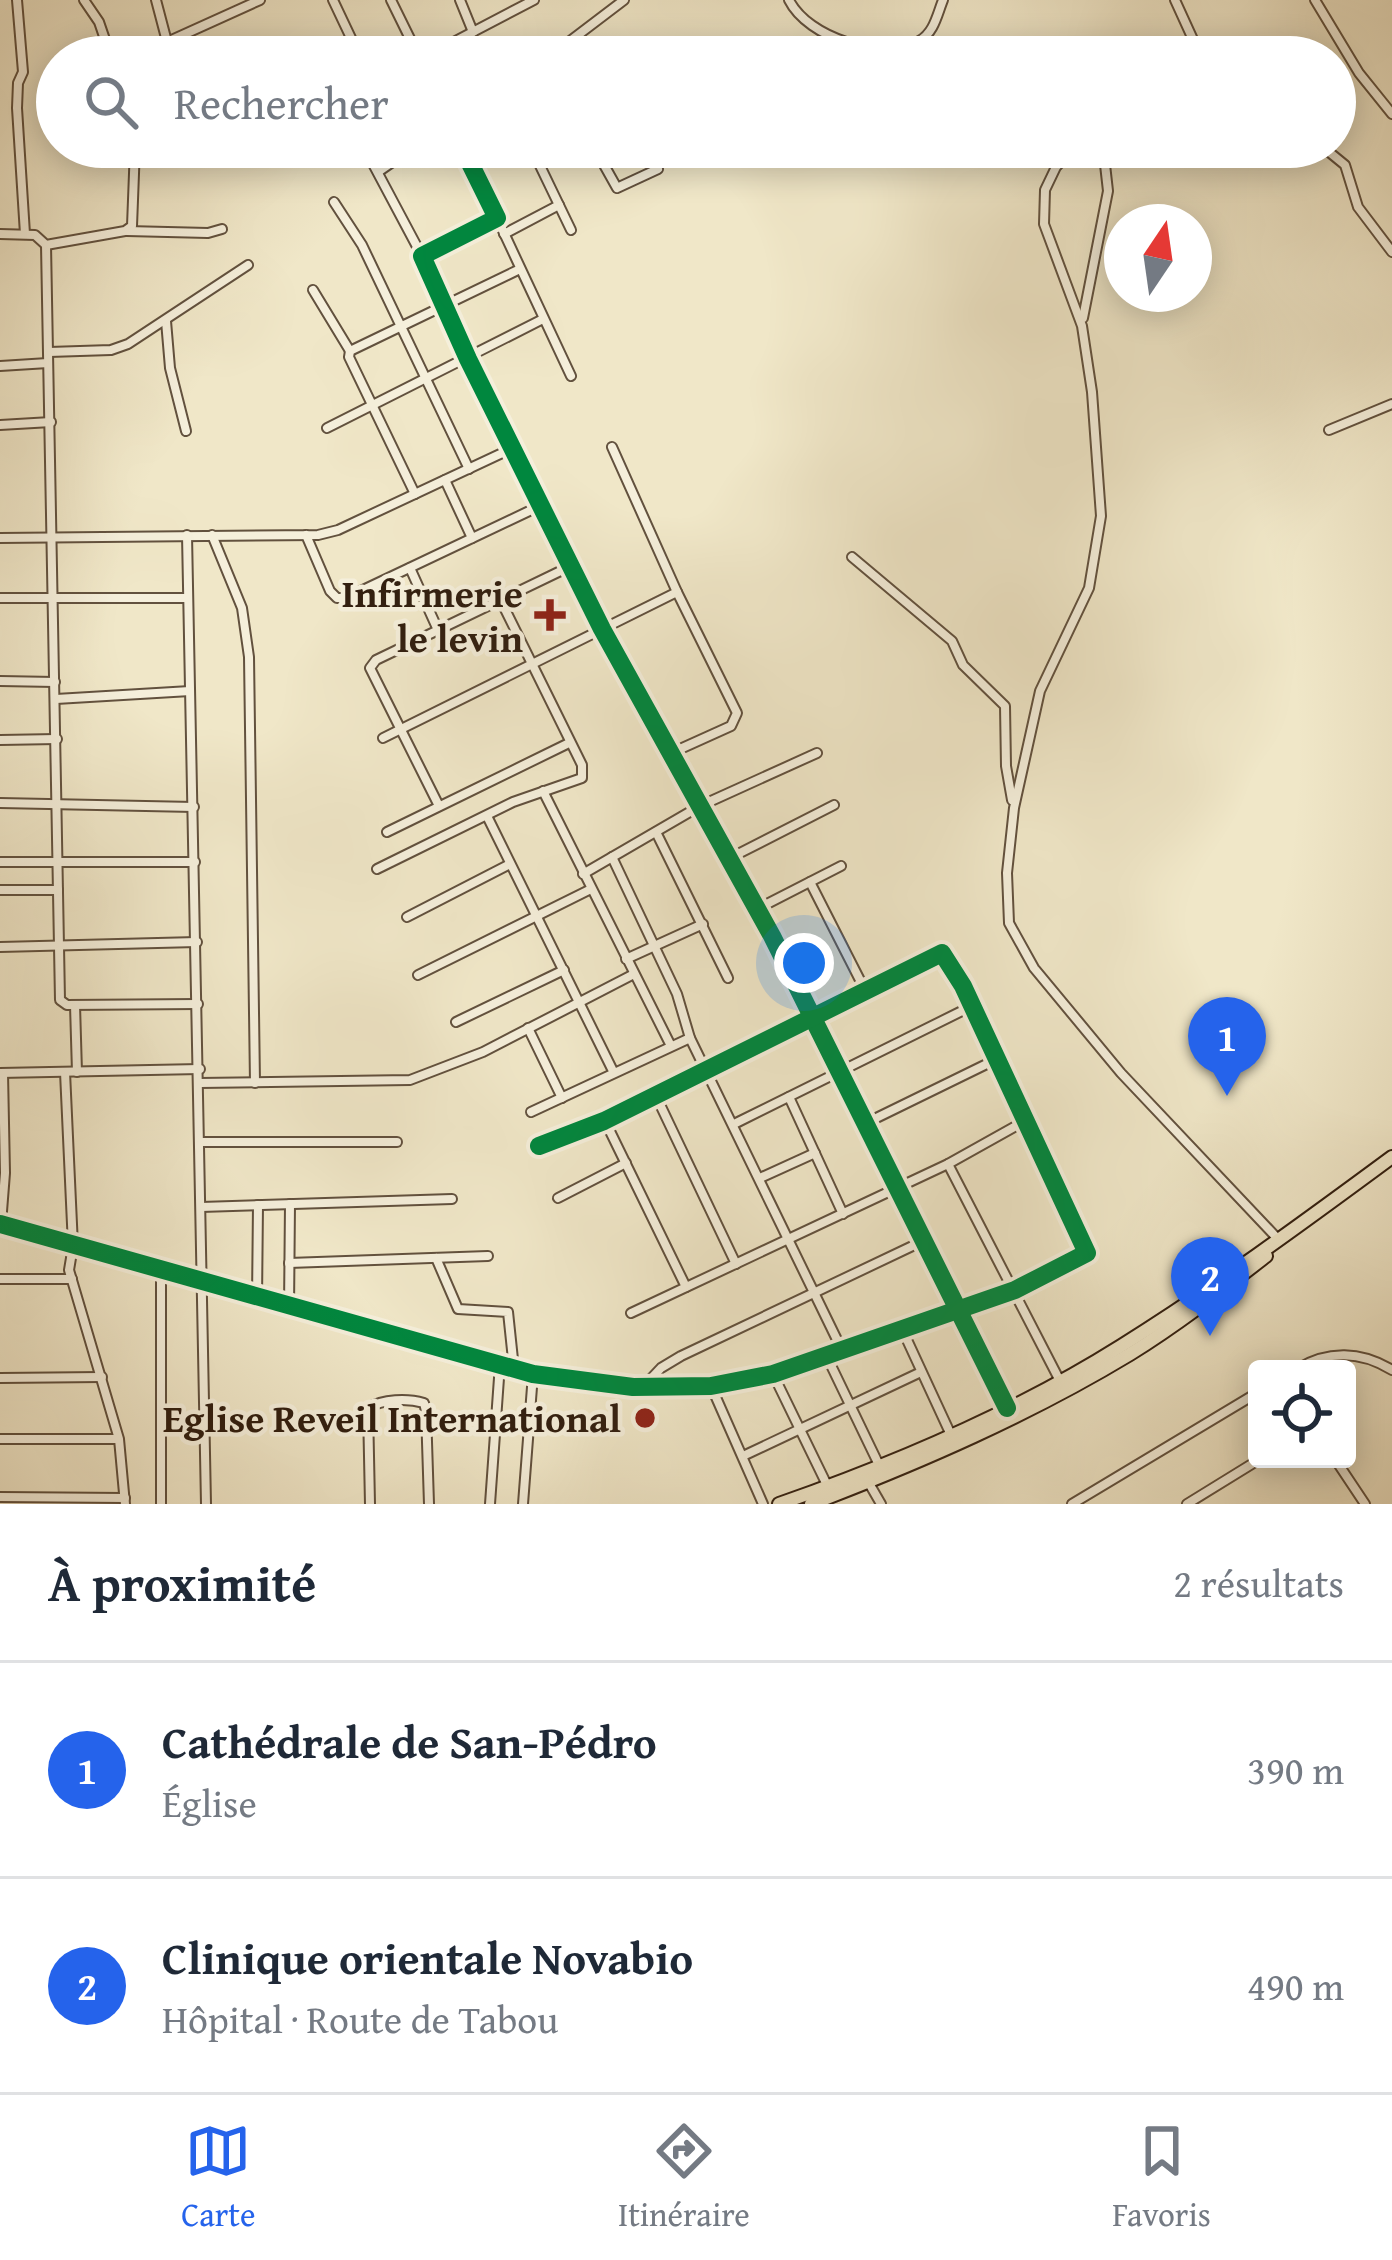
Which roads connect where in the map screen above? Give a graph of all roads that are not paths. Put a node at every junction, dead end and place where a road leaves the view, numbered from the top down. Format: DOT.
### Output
graph roads {
  1 [pos="17,0"];
  2 [pos="84,0"];
  3 [pos="156,0"];
  4 [pos="260,0"];
  5 [pos="333,0"];
  6 [pos="391,0"];
  7 [pos="460,0"];
  8 [pos="534,0"];
  9 [pos="789,0"];
  10 [pos="943,0"];
  11 [pos="1175,0"];
  12 [pos="1315,0"];
  13 [pos="622,1"];
  14 [pos="473,32"];
  15 [pos="104,36"];
  16 [pos="164,36"];
  17 [pos="180,36"];
  18 [pos="350,36"];
  19 [pos="411,36"];
  20 [pos="465,36"];
  21 [pos="577,36"];
  22 [pos="840,36"];
  23 [pos="926,36"];
  24 [pos="1191,36"];
  25 [pos="1337,36"];
  26 [pos="1356,68"];
  27 [pos="1392,114"];
  28 [pos="134,168"];
  29 [pos="376,168"];
  30 [pos="384,168"];
  31 [pos="472,168"];
  32 [pos="541,168"];
  33 [pos="605,168"];
  34 [pos="1055,168"];
  35 [pos="1105,168"];
  36 [pos="1346,168"];
  37 [pos="658,169"];
  38 [pos="378,172"];
  39 [pos="334,202"];
  40 [pos="559,205"];
  41 [pos="497,218"];
  42 [pos="222,229"];
  43 [pos="571,230"];
  44 [pos="125,231"];
  45 [pos="0,234"];
  46 [pos="26,234"];
  47 [pos="504,234"];
  48 [pos="46,245"];
  49 [pos="1392,252"];
  50 [pos="422,256"];
  51 [pos="248,265"];
  52 [pos="520,269"];
  53 [pos="314,290"];
  54 [pos="444,307"];
  55 [pos="543,319"];
  56 [pos="166,320"];
  57 [pos="1082,326"];
  58 [pos="402,328"];
  59 [pos="350,351"];
  60 [pos="50,352"];
  61 [pos="468,359"];
  62 [pos="47,363"];
  63 [pos="0,366"];
  64 [pos="571,376"];
  65 [pos="427,379"];
  66 [pos="1392,404"];
  67 [pos="374,407"];
  68 [pos="51,422"];
  69 [pos="0,425"];
  70 [pos="326,428"];
  71 [pos="1330,430"];
  72 [pos="185,431"];
  73 [pos="514,447"];
  74 [pos="612,447"];
  75 [pos="469,469"];
  76 [pos="445,480"];
  77 [pos="415,494"];
  78 [pos="544,504"];
  79 [pos="305,535"];
  80 [pos="53,536"];
  81 [pos="187,536"];
  82 [pos="212,536"];
  83 [pos="0,538"];
  84 [pos="472,538"];
  85 [pos="852,557"];
  86 [pos="573,565"];
  87 [pos="410,568"];
  88 [pos="677,592"];
  89 [pos="55,597"];
  90 [pos="0,598"];
  91 [pos="186,598"];
  92 [pos="500,599"];
  93 [pos="602,629"];
  94 [pos="438,630"];
  95 [pos="531,665"];
  96 [pos="0,682"];
  97 [pos="55,682"];
  98 [pos="190,691"];
  99 [pos="56,699"];
  100 [pos="401,729"];
  101 [pos="383,738"];
  102 [pos="57,739"];
  103 [pos="0,740"];
  104 [pos="569,742"];
  105 [pos="669,754"];
  106 [pos="818,754"];
  107 [pos="543,791"];
  108 [pos="0,803"];
  109 [pos="58,804"];
  110 [pos="834,805"];
  111 [pos="194,806"];
  112 [pos="440,806"];
  113 [pos="700,806"];
  114 [pos="1014,808"];
  115 [pos="487,816"];
  116 [pos="387,832"];
  117 [pos="656,832"];
  118 [pos="612,857"];
  119 [pos="730,858"];
  120 [pos="57,861"];
  121 [pos="0,862"];
  122 [pos="195,862"];
  123 [pos="510,864"];
  124 [pos="841,866"];
  125 [pos="377,869"];
  126 [pos="583,874"];
  127 [pos="810,882"];
  128 [pos="591,889"];
  129 [pos="0,890"];
  130 [pos="58,890"];
  131 [pos="757,909"];
  132 [pos="407,917"];
  133 [pos="537,917"];
  134 [pos="703,924"];
  135 [pos="196,943"];
  136 [pos="59,946"];
  137 [pos="654,946"];
  138 [pos="0,947"];
  139 [pos="626,959"];
  140 [pos="564,970"];
  141 [pos="634,974"];
  142 [pos="418,975"];
  143 [pos="728,978"];
  144 [pos="865,990"];
  145 [pos="581,1003"];
  146 [pos="199,1004"];
  147 [pos="75,1005"];
  148 [pos="972,1006"];
  149 [pos="812,1016"];
  150 [pos="456,1022"];
  151 [pos="528,1028"];
  152 [pos="690,1038"];
  153 [pos="671,1046"];
  154 [pos="997,1059"];
  155 [pos="707,1068"];
  156 [pos="200,1069"];
  157 [pos="614,1071"];
  158 [pos="65,1072"];
  159 [pos="77,1072"];
  160 [pos="1,1073"];
  161 [pos="838,1073"];
  162 [pos="200,1083"];
  163 [pos="255,1083"];
  164 [pos="655,1094"];
  165 [pos="789,1097"];
  166 [pos="562,1098"];
  167 [pos="531,1112"];
  168 [pos="1024,1120"];
  169 [pos="604,1121"];
  170 [pos="734,1124"];
  171 [pos="864,1124"];
  172 [pos="200,1142"];
  173 [pos="397,1142"];
  174 [pos="539,1146"];
  175 [pos="3,1150"];
  176 [pos="815,1153"];
  177 [pos="1392,1157"];
  178 [pos="626,1163"];
  179 [pos="948,1164"];
  180 [pos="1392,1168"];
  181 [pos="760,1178"];
  182 [pos="897,1189"];
  183 [pos="559,1198"];
  184 [pos="452,1199"];
  185 [pos="290,1204"];
  186 [pos="258,1205"];
  187 [pos="200,1207"];
  188 [pos="842,1214"];
  189 [pos="0,1224"];
  190 [pos="1277,1238"];
  191 [pos="788,1239"];
  192 [pos="923,1241"];
  193 [pos="74,1246"];
  194 [pos="488,1256"];
  195 [pos="436,1258"];
  196 [pos="290,1262"];
  197 [pos="736,1264"];
  198 [pos="161,1271"];
  199 [pos="72,1279"];
  200 [pos="0,1280"];
  201 [pos="200,1282"];
  202 [pos="686,1287"];
  203 [pos="1015,1289"];
  204 [pos="814,1294"];
  205 [pos="257,1299"];
  206 [pos="289,1308"];
  207 [pos="958,1310"];
  208 [pos="631,1313"];
  209 [pos="902,1329"];
  210 [pos="842,1350"];
  211 [pos="826,1355"];
  212 [pos="1313,1360"];
  213 [pos="500,1364"];
  214 [pos="514,1369"];
  215 [pos="1392,1370"];
  216 [pos="921,1372"];
  217 [pos="533,1374"];
  218 [pos="773,1374"];
  219 [pos="102,1377"];
  220 [pos="0,1378"];
  221 [pos="1060,1381"];
  222 [pos="643,1386"];
  223 [pos="711,1386"];
  224 [pos="1248,1399"];
  225 [pos="851,1406"];
  226 [pos="1007,1408"];
  227 [pos="800,1430"];
  228 [pos="951,1435"];
  229 [pos="0,1439"];
  230 [pos="119,1439"];
  231 [pos="743,1456"];
  232 [pos="879,1465"];
  233 [pos="1248,1466"];
  234 [pos="1341,1468"];
  235 [pos="866,1477"];
  236 [pos="828,1486"];
  237 [pos="0,1497"];
  238 [pos="125,1501"];
  239 [pos="161,1504"];
  240 [pos="206,1504"];
  241 [pos="370,1504"];
  242 [pos="429,1504"];
  243 [pos="490,1504"];
  244 [pos="523,1504"];
  245 [pos="764,1504"];
  246 [pos="779,1504"];
  247 [pos="811,1504"];
  248 [pos="881,1504"];
  249 [pos="1072,1504"];
  250 [pos="1187,1504"];
  251 [pos="1365,1504"];
  1 -- 46 [label="street"];
  2 -- 15 [label="street"];
  3 -- 16 [label="street"];
  4 -- 17 [label="street"];
  5 -- 18 [label="street"];
  6 -- 19 [label="street"];
  7 -- 14 [label="street"];
  8 -- 14 [label="street"];
  9 -- 22 [label="street"];
  10 -- 23 [label="street"];
  11 -- 24 [label="street"];
  12 -- 25 [label="street"];
  13 -- 21 [label="street"];
  14 -- 20 [label="street"];
  26 -- 27 [label="street"];
  28 -- 44 [label="street"];
  29 -- 38 [label="street"];
  30 -- 38 [label="street"];
  31 -- 41 [label="street"];
  32 -- 40 [label="street"];
  33 -- 37 [label="street"];
  34 -- 57 [label="street"];
  35 -- 57 [label="street"];
  36 -- 49 [label="street"];
  38 -- 50 [label="street"];
  39 -- 58 [label="street"];
  40 -- 43 [label="street"];
  40 -- 47 [label="street"];
  41 -- 47 [label="street"];
  41 -- 50 [label="street"];
  42 -- 44 [label="street"];
  44 -- 48 [label="street"];
  45 -- 46 [label="street"];
  46 -- 48 [label="street"];
  47 -- 52 [label="street"];
  48 -- 60 [label="street"];
  50 -- 54 [label="street"];
  51 -- 56 [label="street"];
  52 -- 54 [label="street"];
  52 -- 55 [label="street"];
  53 -- 59 [label="street"];
  54 -- 58 [label="street"];
  54 -- 61 [label="street"];
  55 -- 61 [label="street"];
  55 -- 64 [label="street"];
  56 -- 60 [label="street"];
  56 -- 72 [label="street"];
  57 -- 114 [label="street"];
  58 -- 59 [label="street"];
  58 -- 65 [label="street"];
  59 -- 67 [label="street"];
  60 -- 62 [label="street"];
  61 -- 65 [label="street"];
  61 -- 73 [label="street"];
  62 -- 63 [label="street"];
  62 -- 68 [label="street"];
  65 -- 67 [label="street"];
  65 -- 75 [label="street"];
  66 -- 71 [label="street"];
  67 -- 70 [label="street"];
  67 -- 77 [label="street"];
  68 -- 69 [label="street"];
  68 -- 80 [label="street"];
  73 -- 75 [label="street"];
  73 -- 78 [label="street"];
  74 -- 88 [label="street"];
  75 -- 76 [label="street"];
  76 -- 77 [label="street"];
  76 -- 84 [label="street"];
  77 -- 79 [label="street"];
  78 -- 84 [label="street"];
  78 -- 86 [label="street"];
  79 -- 82 [label="street"];
  79 -- 87 [label="street"];
  80 -- 81 [label="street"];
  80 -- 83 [label="street"];
  80 -- 89 [label="street"];
  81 -- 82 [label="street"];
  81 -- 91 [label="street"];
  82 -- 163 [label="street"];
  84 -- 87 [label="street"];
  85 -- 114 [label="street"];
  86 -- 92 [label="street"];
  86 -- 93 [label="street"];
  87 -- 94 [label="street"];
  88 -- 93 [label="street"];
  88 -- 105 [label="street"];
  89 -- 90 [label="street"];
  89 -- 91 [label="street"];
  89 -- 97 [label="street"];
  91 -- 98 [label="street"];
  92 -- 94 [label="street"];
  92 -- 95 [label="street"];
  93 -- 95 [label="street"];
  93 -- 105 [label="street"];
  94 -- 100 [label="street"];
  95 -- 100 [label="street"];
  95 -- 104 [label="street"];
  96 -- 97 [label="street"];
  97 -- 99 [label="street"];
  98 -- 99 [label="street"];
  98 -- 111 [label="street"];
  99 -- 102 [label="street"];
  100 -- 101 [label="street"];
  100 -- 112 [label="street"];
  102 -- 103 [label="street"];
  102 -- 109 [label="street"];
  104 -- 107 [label="street"];
  104 -- 112 [label="street"];
  105 -- 113 [label="street"];
  106 -- 113 [label="street"];
  107 -- 115 [label="street"];
  107 -- 126 [label="street"];
  108 -- 109 [label="street"];
  109 -- 111 [label="street"];
  109 -- 120 [label="street"];
  110 -- 119 [label="street"];
  111 -- 122 [label="street"];
  112 -- 116 [label="street"];
  113 -- 117 [label="street"];
  113 -- 119 [label="street"];
  114 -- 190 [label="street"];
  115 -- 123 [label="street"];
  115 -- 125 [label="street"];
  117 -- 118 [label="street"];
  117 -- 134 [label="street"];
  118 -- 126 [label="street"];
  118 -- 137 [label="street"];
  119 -- 131 [label="street"];
  120 -- 121 [label="street"];
  120 -- 122 [label="street"];
  120 -- 130 [label="street"];
  122 -- 135 [label="street"];
  123 -- 132 [label="street"];
  123 -- 133 [label="street"];
  124 -- 127 [label="street"];
  126 -- 128 [label="street"];
  127 -- 131 [label="street"];
  127 -- 144 [label="street"];
  128 -- 133 [label="street"];
  128 -- 139 [label="street"];
  129 -- 130 [label="street"];
  130 -- 136 [label="street"];
  131 -- 149 [label="street"];
  133 -- 140 [label="street"];
  133 -- 142 [label="street"];
  134 -- 137 [label="street"];
  134 -- 143 [label="street"];
  135 -- 136 [label="street"];
  135 -- 146 [label="street"];
  136 -- 138 [label="street"];
  136 -- 147 [label="street"];
  137 -- 139 [label="street"];
  137 -- 152 [label="street"];
  139 -- 141 [label="street"];
  140 -- 145 [label="street"];
  140 -- 150 [label="street"];
  141 -- 145 [label="street"];
  141 -- 153 [label="street"];
  144 -- 148 [label="street"];
  144 -- 149 [label="street"];
  145 -- 151 [label="street"];
  145 -- 157 [label="street"];
  146 -- 147 [label="street"];
  146 -- 156 [label="street"];
  147 -- 159 [label="street"];
  148 -- 154 [label="street"];
  148 -- 161 [label="street"];
  149 -- 155 [label="street"];
  149 -- 161 [label="street"];
  151 -- 163 [label="street"];
  151 -- 166 [label="street"];
  152 -- 153 [label="street"];
  152 -- 155 [label="street"];
  153 -- 157 [label="street"];
  154 -- 168 [label="street"];
  154 -- 171 [label="street"];
  155 -- 164 [label="street"];
  155 -- 170 [label="street"];
  156 -- 159 [label="street"];
  156 -- 162 [label="street"];
  157 -- 166 [label="street"];
  158 -- 159 [label="street"];
  158 -- 160 [label="street"];
  158 -- 193 [label="street"];
  160 -- 175 [label="street"];
  161 -- 165 [label="street"];
  161 -- 171 [label="street"];
  162 -- 163 [label="street"];
  162 -- 172 [label="street"];
  164 -- 169 [label="street"];
  164 -- 197 [label="street"];
  165 -- 170 [label="street"];
  165 -- 176 [label="street"];
  166 -- 167 [label="street"];
  168 -- 179 [label="street"];
  168 -- 203 [label="street"];
  169 -- 174 [label="street"];
  169 -- 178 [label="street"];
  170 -- 181 [label="street"];
  171 -- 182 [label="street"];
  172 -- 173 [label="street"];
  172 -- 187 [label="street"];
  175 -- 189 [label="street"];
  176 -- 181 [label="street"];
  176 -- 188 [label="street"];
  177 -- 190 [label="main road"];
  178 -- 183 [label="street"];
  178 -- 202 [label="street"];
  179 -- 182 [label="street"];
  179 -- 203 [label="street"];
  180 -- 235 [label="main road"];
  181 -- 191 [label="street"];
  182 -- 188 [label="street"];
  182 -- 192 [label="street"];
  184 -- 185 [label="street"];
  185 -- 186 [label="street"];
  185 -- 196 [label="street"];
  186 -- 187 [label="street"];
  186 -- 205 [label="street"];
  187 -- 201 [label="street"];
  188 -- 191 [label="street"];
  189 -- 193 [label="street"];
  190 -- 221 [label="main road"];
  191 -- 197 [label="street"];
  191 -- 204 [label="street"];
  192 -- 204 [label="street"];
  192 -- 207 [label="street"];
  193 -- 198 [label="street"];
  193 -- 199 [label="street"];
  194 -- 195 [label="street"];
  195 -- 196 [label="street"];
  195 -- 214 [label="street"];
  196 -- 206 [label="street"];
  197 -- 202 [label="street"];
  198 -- 201 [label="street"];
  198 -- 239 [label="street"];
  199 -- 200 [label="street"];
  199 -- 219 [label="street"];
  201 -- 205 [label="street"];
  201 -- 240 [label="street"];
  202 -- 208 [label="street"];
  203 -- 207 [label="street"];
  203 -- 221 [label="street"];
  204 -- 210 [label="street"];
  204 -- 222 [label="street"];
  205 -- 206 [label="street"];
  206 -- 213 [label="street"];
  207 -- 209 [label="street"];
  207 -- 226 [label="street"];
  209 -- 210 [label="street"];
  209 -- 216 [label="street"];
  210 -- 211 [label="street"];
  211 -- 218 [label="street"];
  211 -- 225 [label="street"];
  212 -- 215 [label="street"];
  213 -- 214 [label="street"];
  213 -- 243 [label="street"];
  214 -- 217 [label="street"];
  216 -- 225 [label="street"];
  216 -- 228 [label="street"];
  217 -- 222 [label="street"];
  217 -- 244 [label="street"];
  218 -- 223 [label="street"];
  218 -- 227 [label="street"];
  219 -- 220 [label="street"];
  219 -- 230 [label="street"];
  221 -- 226 [label="main road"];
  222 -- 223 [label="street"];
  223 -- 231 [label="street"];
  224 -- 249 [label="street"];
  225 -- 227 [label="street"];
  225 -- 232 [label="street"];
  226 -- 228 [label="main road"];
  227 -- 231 [label="street"];
  227 -- 236 [label="street"];
  228 -- 232 [label="main road"];
  229 -- 230 [label="street"];
  230 -- 238 [label="street"];
  231 -- 245 [label="street"];
  232 -- 235 [label="main road"];
  233 -- 250 [label="street"];
  234 -- 251 [label="street"];
  235 -- 236 [label="main road"];
  235 -- 247 [label="main road"];
  235 -- 248 [label="street"];
  236 -- 246 [label="main road"];
  237 -- 238 [label="street"];
  241 -- 242 [label="street"];
}
